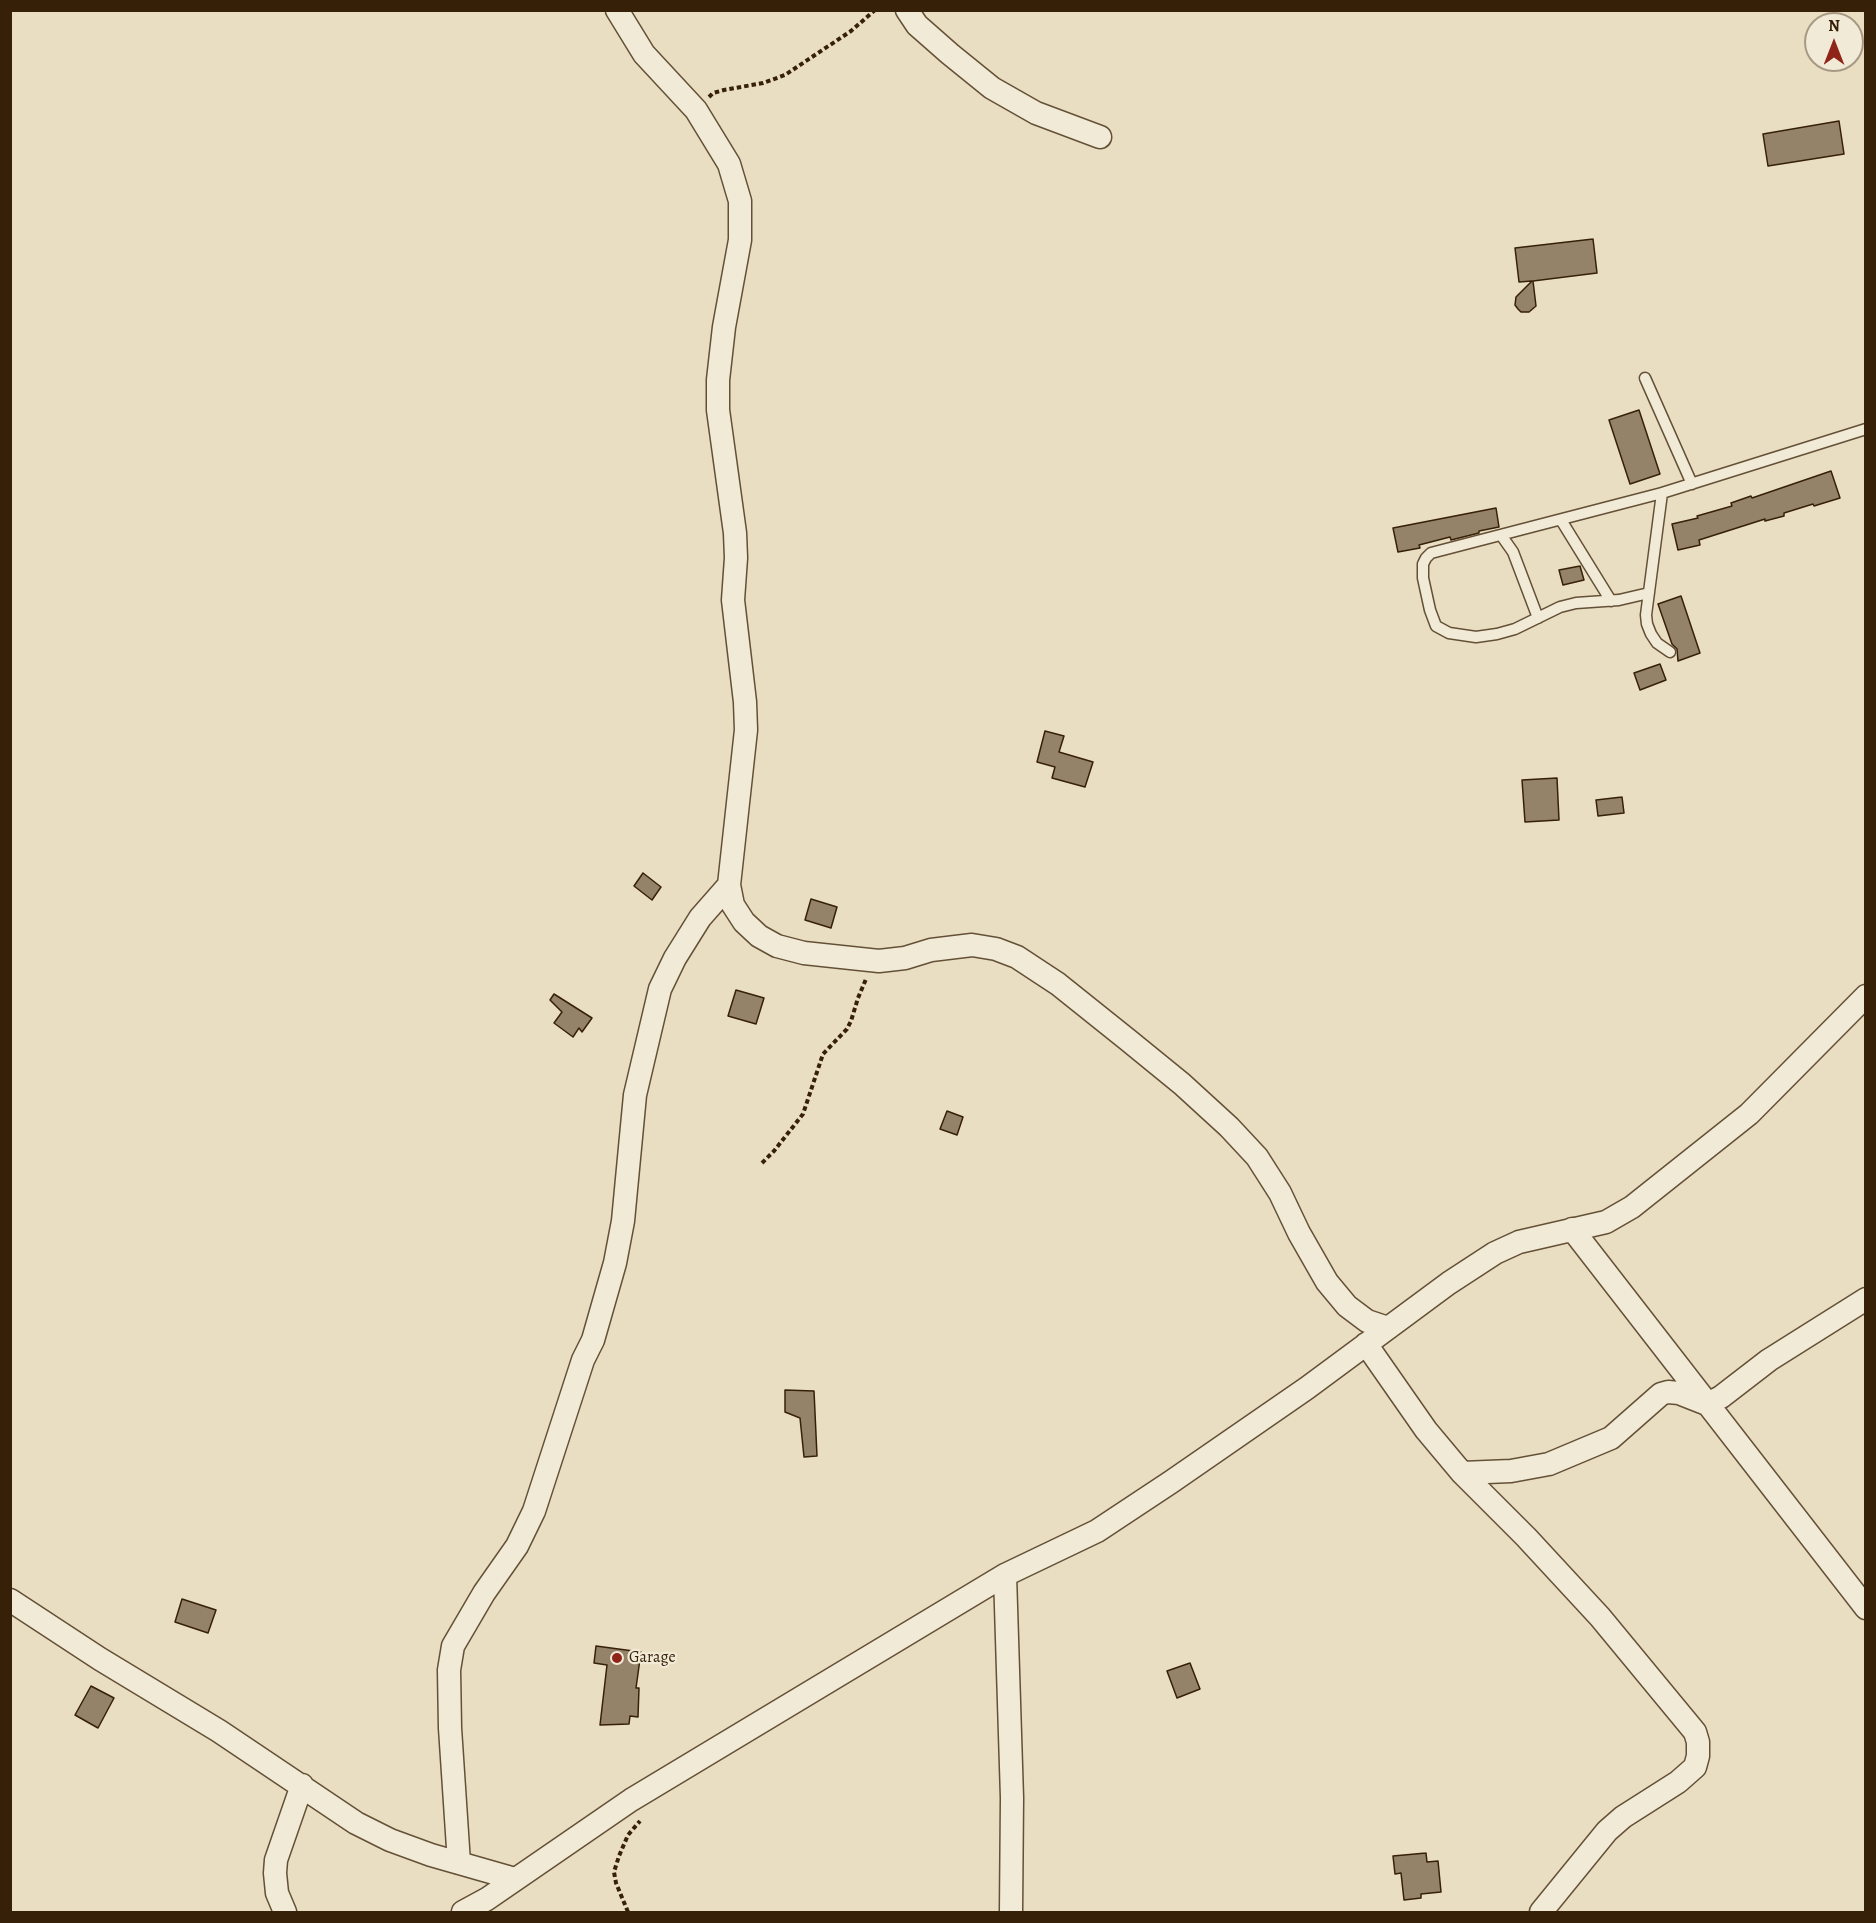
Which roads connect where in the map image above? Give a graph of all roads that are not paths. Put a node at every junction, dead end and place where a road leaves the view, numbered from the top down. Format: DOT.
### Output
graph roads {
  1 [pos="617,10"];
  2 [pos="907,10"];
  3 [pos="1100,137"];
  4 [pos="1645,378"];
  5 [pos="1866,429"];
  6 [pos="1692,484"];
  7 [pos="1662,494"];
  8 [pos="1562,519"];
  9 [pos="1501,535"];
  10 [pos="1649,593"];
  11 [pos="1611,601"];
  12 [pos="1538,618"];
  13 [pos="1670,652"];
  14 [pos="729,885"];
  15 [pos="1866,996"];
  16 [pos="1572,1229"];
  17 [pos="1866,1299"];
  18 [pos="1388,1328"];
  19 [pos="1366,1344"];
  20 [pos="1707,1404"];
  21 [pos="1462,1473"];
  22 [pos="1005,1575"];
  23 [pos="10,1600"];
  24 [pos="1866,1608"];
  25 [pos="302,1785"];
  26 [pos="459,1863"];
  27 [pos="515,1879"];
  28 [pos="285,1912"];
  29 [pos="463,1912"];
  30 [pos="1011,1912"];
  31 [pos="1541,1912"];
  1 -- 14 [label="street"];
  2 -- 3 [label="street"];
  4 -- 6 [label="lane"];
  5 -- 6 [label="lane"];
  6 -- 7 [label="lane"];
  7 -- 8 [label="lane"];
  7 -- 10 [label="lane"];
  8 -- 9 [label="lane"];
  8 -- 11 [label="lane"];
  9 -- 12 [label="lane"];
  9 -- 12 [label="lane"];
  10 -- 11 [label="lane"];
  10 -- 13 [label="lane"];
  11 -- 12 [label="lane"];
  14 -- 18 [label="street"];
  14 -- 26 [label="street"];
  15 -- 16 [label="street"];
  16 -- 18 [label="street"];
  16 -- 20 [label="street"];
  17 -- 20 [label="street"];
  18 -- 19 [label="street"];
  19 -- 21 [label="street"];
  19 -- 22 [label="street"];
  20 -- 21 [label="street"];
  20 -- 24 [label="street"];
  21 -- 31 [label="street"];
  22 -- 27 [label="street"];
  22 -- 30 [label="street"];
  23 -- 25 [label="street"];
  25 -- 26 [label="street"];
  25 -- 28 [label="street"];
  26 -- 27 [label="street"];
  27 -- 29 [label="street"];
}
